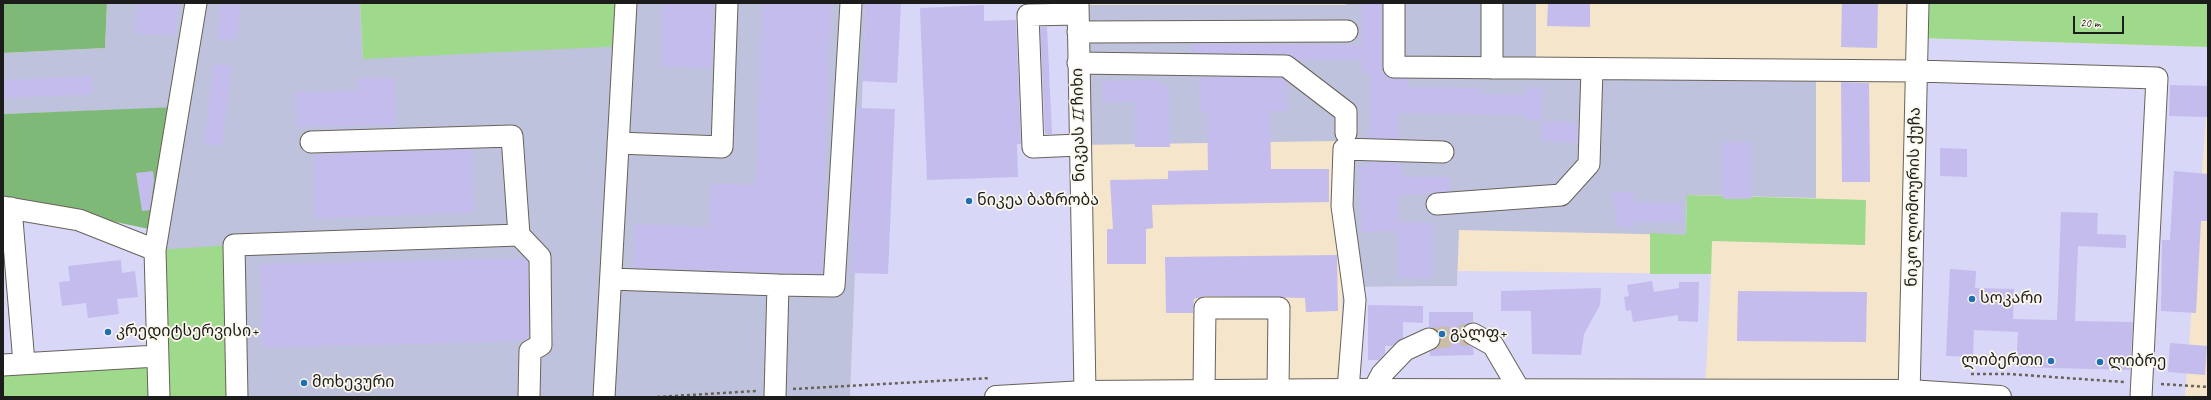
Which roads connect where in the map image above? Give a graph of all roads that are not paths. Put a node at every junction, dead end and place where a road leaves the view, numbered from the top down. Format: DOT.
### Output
graph roads {
  1 [pos="196,3"];
  2 [pos="626,3"];
  3 [pos="727,3"];
  4 [pos="851,3"];
  5 [pos="1394,3"];
  6 [pos="1492,3"];
  7 [pos="1918,3"];
  8 [pos="1078,16"];
  9 [pos="1347,31"];
  10 [pos="1078,63"];
  11 [pos="1492,68"];
  12 [pos="1592,68"];
  13 [pos="1917,71"];
  14 [pos="1346,133"];
  15 [pos="310,142"];
  16 [pos="618,144"];
  17 [pos="1080,145"];
  18 [pos="1443,152"];
  19 [pos="1436,204"];
  20 [pos="7,208"];
  21 [pos="519,235"];
  22 [pos="155,250"];
  23 [pos="611,279"];
  24 [pos="778,285"];
  25 [pos="1473,334"];
  26 [pos="1429,339"];
  27 [pos="157,356"];
  28 [pos="24,363"];
  29 [pos="3,364"];
  30 [pos="994,387"];
  31 [pos="1348,390"];
  32 [pos="2141,390"];
  33 [pos="1204,391"];
  34 [pos="1278,391"];
  35 [pos="1373,391"];
  36 [pos="1520,391"];
  37 [pos="1085,392"];
  38 [pos="775,394"];
  39 [pos="1909,394"];
  40 [pos="159,397"];
  41 [pos="237,397"];
  42 [pos="529,397"];
  43 [pos="604,397"];
  44 [pos="2000,397"];
  1 -- 22 [label="street"];
  2 -- 16 [label="street"];
  3 -- 16 [label="street"];
  4 -- 24 [label="street"];
  5 -- 11 [label="street"];
  6 -- 11 [label="street"];
  7 -- 13 [label="street, ნიკო ლომოურის ქუჩა"];
  8 -- 9 [label="street"];
  8 -- 10 [label="street, ნიკეას II ჩიხი"];
  8 -- 17 [label="street"];
  10 -- 14 [label="street"];
  10 -- 17 [label="street, ნიკეას II ჩიხი"];
  11 -- 12 [label="street"];
  12 -- 13 [label="street"];
  12 -- 19 [label="street"];
  13 -- 32 [label="street"];
  13 -- 39 [label="street, ნიკო ლომოურის ქუჩა"];
  15 -- 21 [label="street"];
  16 -- 23 [label="street"];
  17 -- 37 [label="street, ნიკეას II ჩიხი"];
  18 -- 31 [label="street"];
  20 -- 22 [label="street"];
  20 -- 28 [label="street"];
  21 -- 41 [label="street"];
  21 -- 42 [label="street"];
  22 -- 27 [label="street"];
  23 -- 24 [label="street"];
  23 -- 43 [label="street"];
  24 -- 38 [label="street"];
  25 -- 36 [label="street"];
  26 -- 35 [label="street"];
  27 -- 28 [label="street"];
  27 -- 40 [label="street"];
  28 -- 29 [label="street"];
  30 -- 37 [label="main road"];
  31 -- 34 [label="main road"];
  31 -- 35 [label="main road"];
  33 -- 34 [label="main road"];
  33 -- 34 [label="street"];
  33 -- 37 [label="main road"];
  35 -- 36 [label="main road"];
  36 -- 39 [label="main road"];
  39 -- 44 [label="main road"];
}
